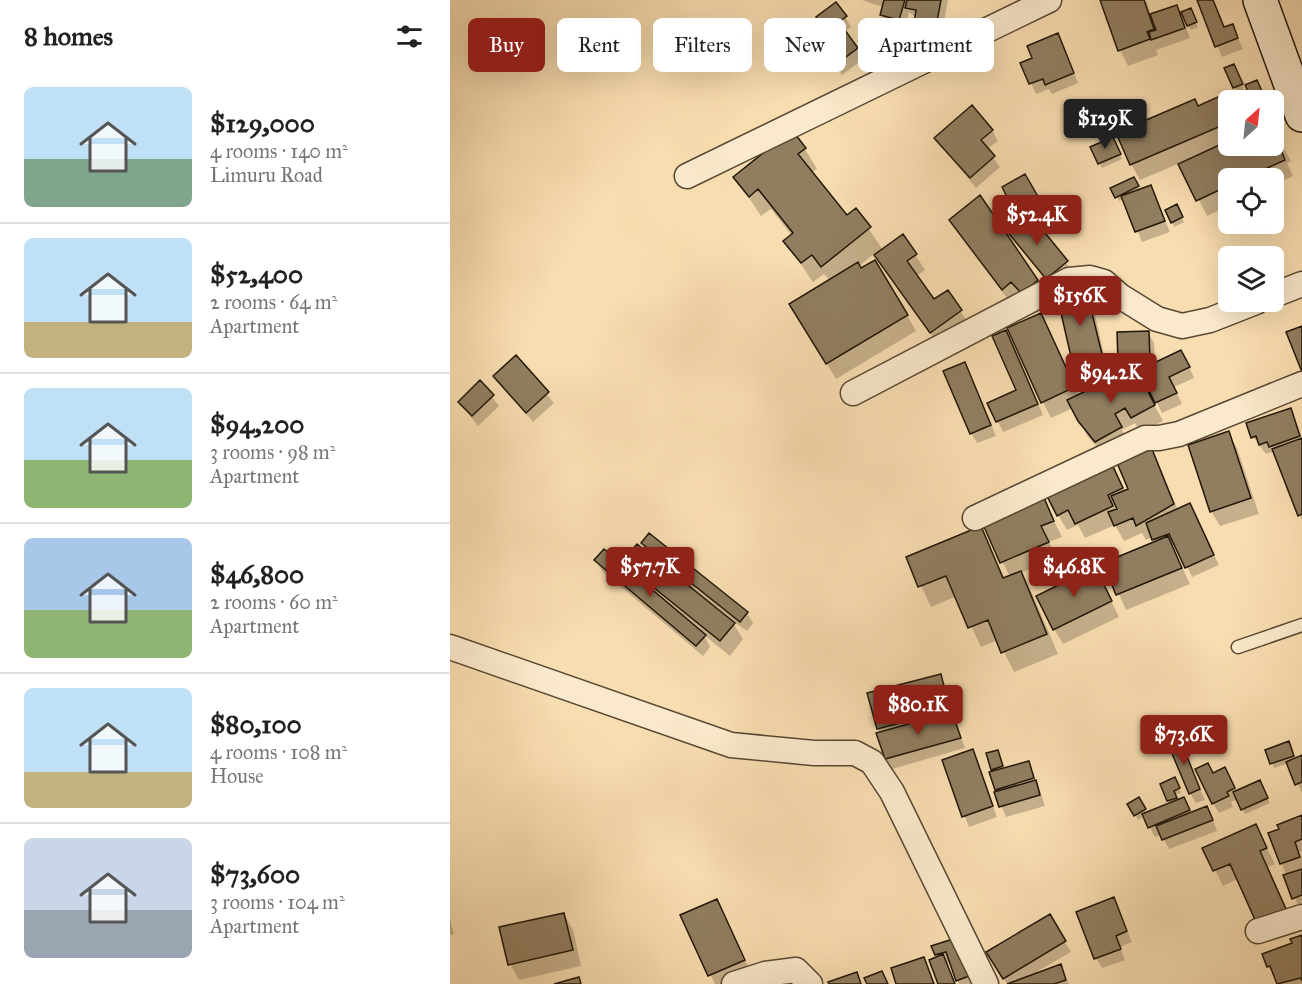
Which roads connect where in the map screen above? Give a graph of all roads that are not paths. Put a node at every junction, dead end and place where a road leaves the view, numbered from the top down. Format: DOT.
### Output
graph roads {
  1 [pos="1049,0"];
  2 [pos="1260,0"];
  3 [pos="1302,115"];
  4 [pos="687,176"];
  5 [pos="1302,284"];
  6 [pos="1284,291"];
  7 [pos="1230,312"];
  8 [pos="1302,384"];
  9 [pos="853,393"];
  10 [pos="975,519"];
  11 [pos="1302,625"];
  12 [pos="450,647"];
  13 [pos="1238,647"];
  14 [pos="1302,917"];
  15 [pos="1258,931"];
  16 [pos="734,984"];
  17 [pos="810,984"];
  18 [pos="986,984"];
  1 -- 4 [label="street"];
  2 -- 3 [label="main road"];
  5 -- 6 [label="street"];
  7 -- 9 [label="street"];
  8 -- 10 [label="street"];
  11 -- 13 [label="lane"];
  12 -- 18 [label="street"];
  14 -- 15 [label="street"];
  16 -- 17 [label="street"];
}
